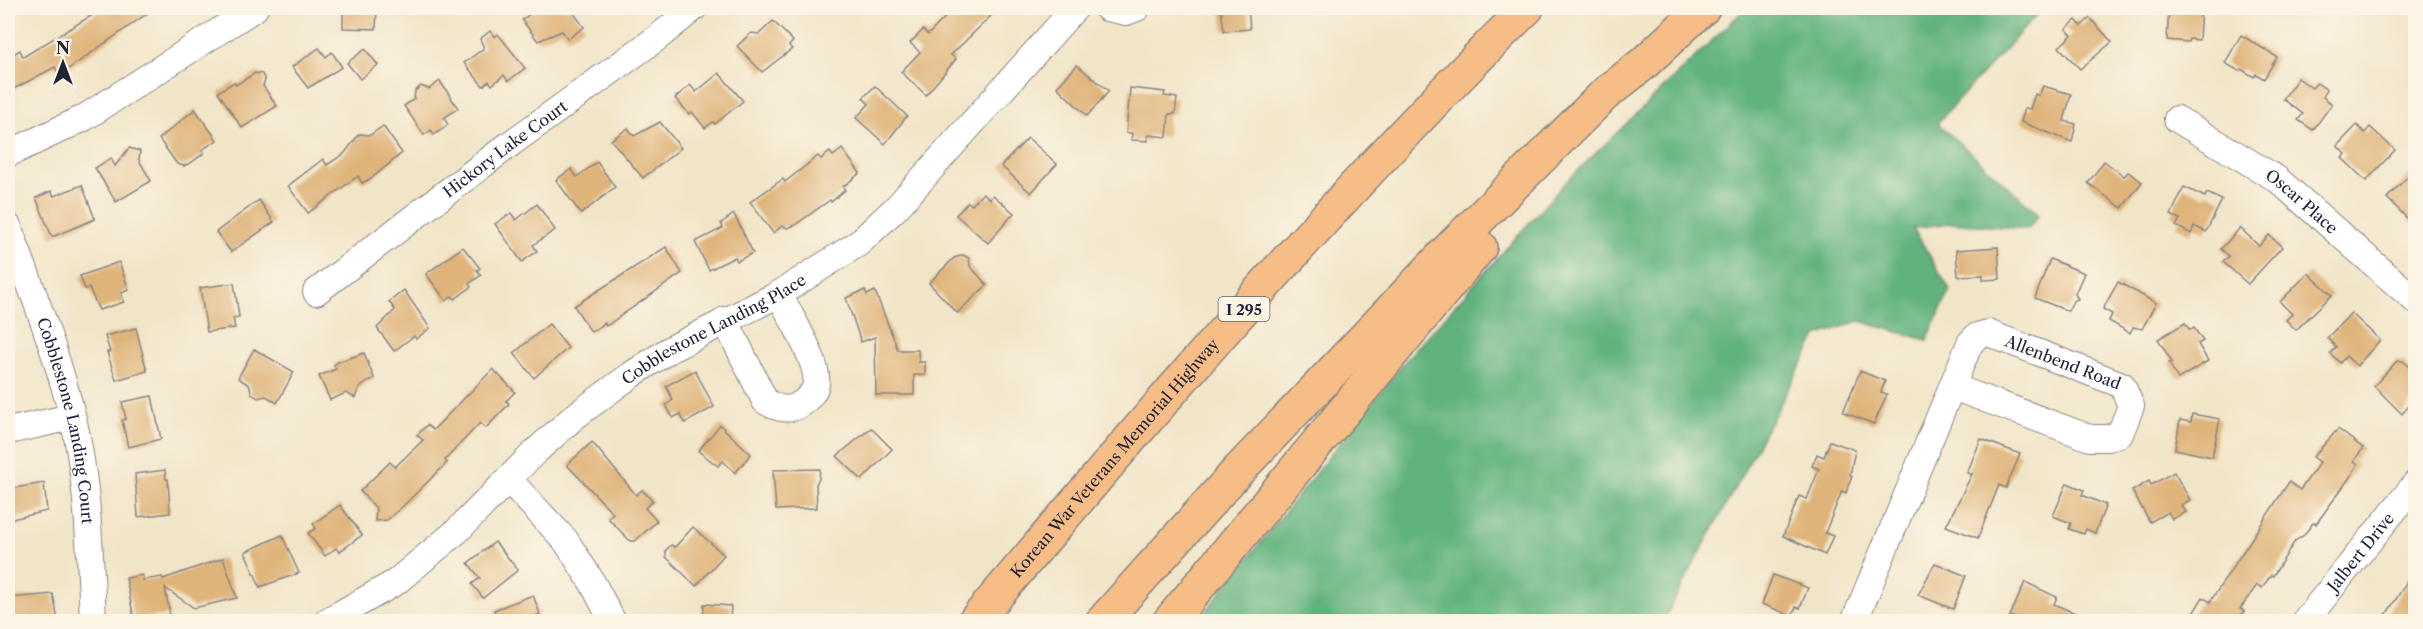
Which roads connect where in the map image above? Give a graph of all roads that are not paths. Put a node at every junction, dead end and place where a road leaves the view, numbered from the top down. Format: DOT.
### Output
graph roads {
  1 [pos="255,8"];
  2 [pos="694,8"];
  3 [pos="1075,8"];
  4 [pos="1107,8"];
  5 [pos="1137,8"];
  6 [pos="1527,8"];
  7 [pos="1703,8"];
  8 [pos="1643,64"];
  9 [pos="2177,119"];
  10 [pos="8,154"];
  11 [pos="8,226"];
  12 [pos="316,292"];
  13 [pos="779,294"];
  14 [pos="2415,301"];
  15 [pos="725,321"];
  16 [pos="1953,387"];
  17 [pos="72,417"];
  18 [pos="8,431"];
  19 [pos="509,480"];
  20 [pos="2415,483"];
  21 [pos="1861,619"];
  22 [pos="612,620"];
  23 [pos="93,621"];
  24 [pos="326,621"];
  25 [pos="974,621"];
  26 [pos="1102,621"];
  27 [pos="1168,621"];
  28 [pos="2304,621"];
  1 -- 10 [label="street"];
  2 -- 12 [label="street, Hickory Lake Court"];
  3 -- 13 [label="street, Cobblestone Landing Place"];
  4 -- 5 [label="street"];
  6 -- 25 [label="highway, Korean War Veterans Memorial Highway / I 295"];
  7 -- 8 [label="highway"];
  8 -- 26 [label="highway"];
  8 -- 27 [label="highway"];
  9 -- 14 [label="street, Oscar Place"];
  11 -- 17 [label="street, Cobblestone Landing Court"];
  13 -- 15 [label="street, Cobblestone Landing Place"];
  13 -- 15 [label="street"];
  15 -- 19 [label="street, Cobblestone Landing Place"];
  16 -- 16 [label="street, Allenbend Road"];
  16 -- 21 [label="street, Allenbend Road"];
  17 -- 18 [label="street"];
  17 -- 23 [label="street, Cobblestone Landing Court"];
  19 -- 22 [label="street"];
  19 -- 24 [label="street, Cobblestone Landing Place"];
  20 -- 28 [label="street, Jalbert Drive"];
}
